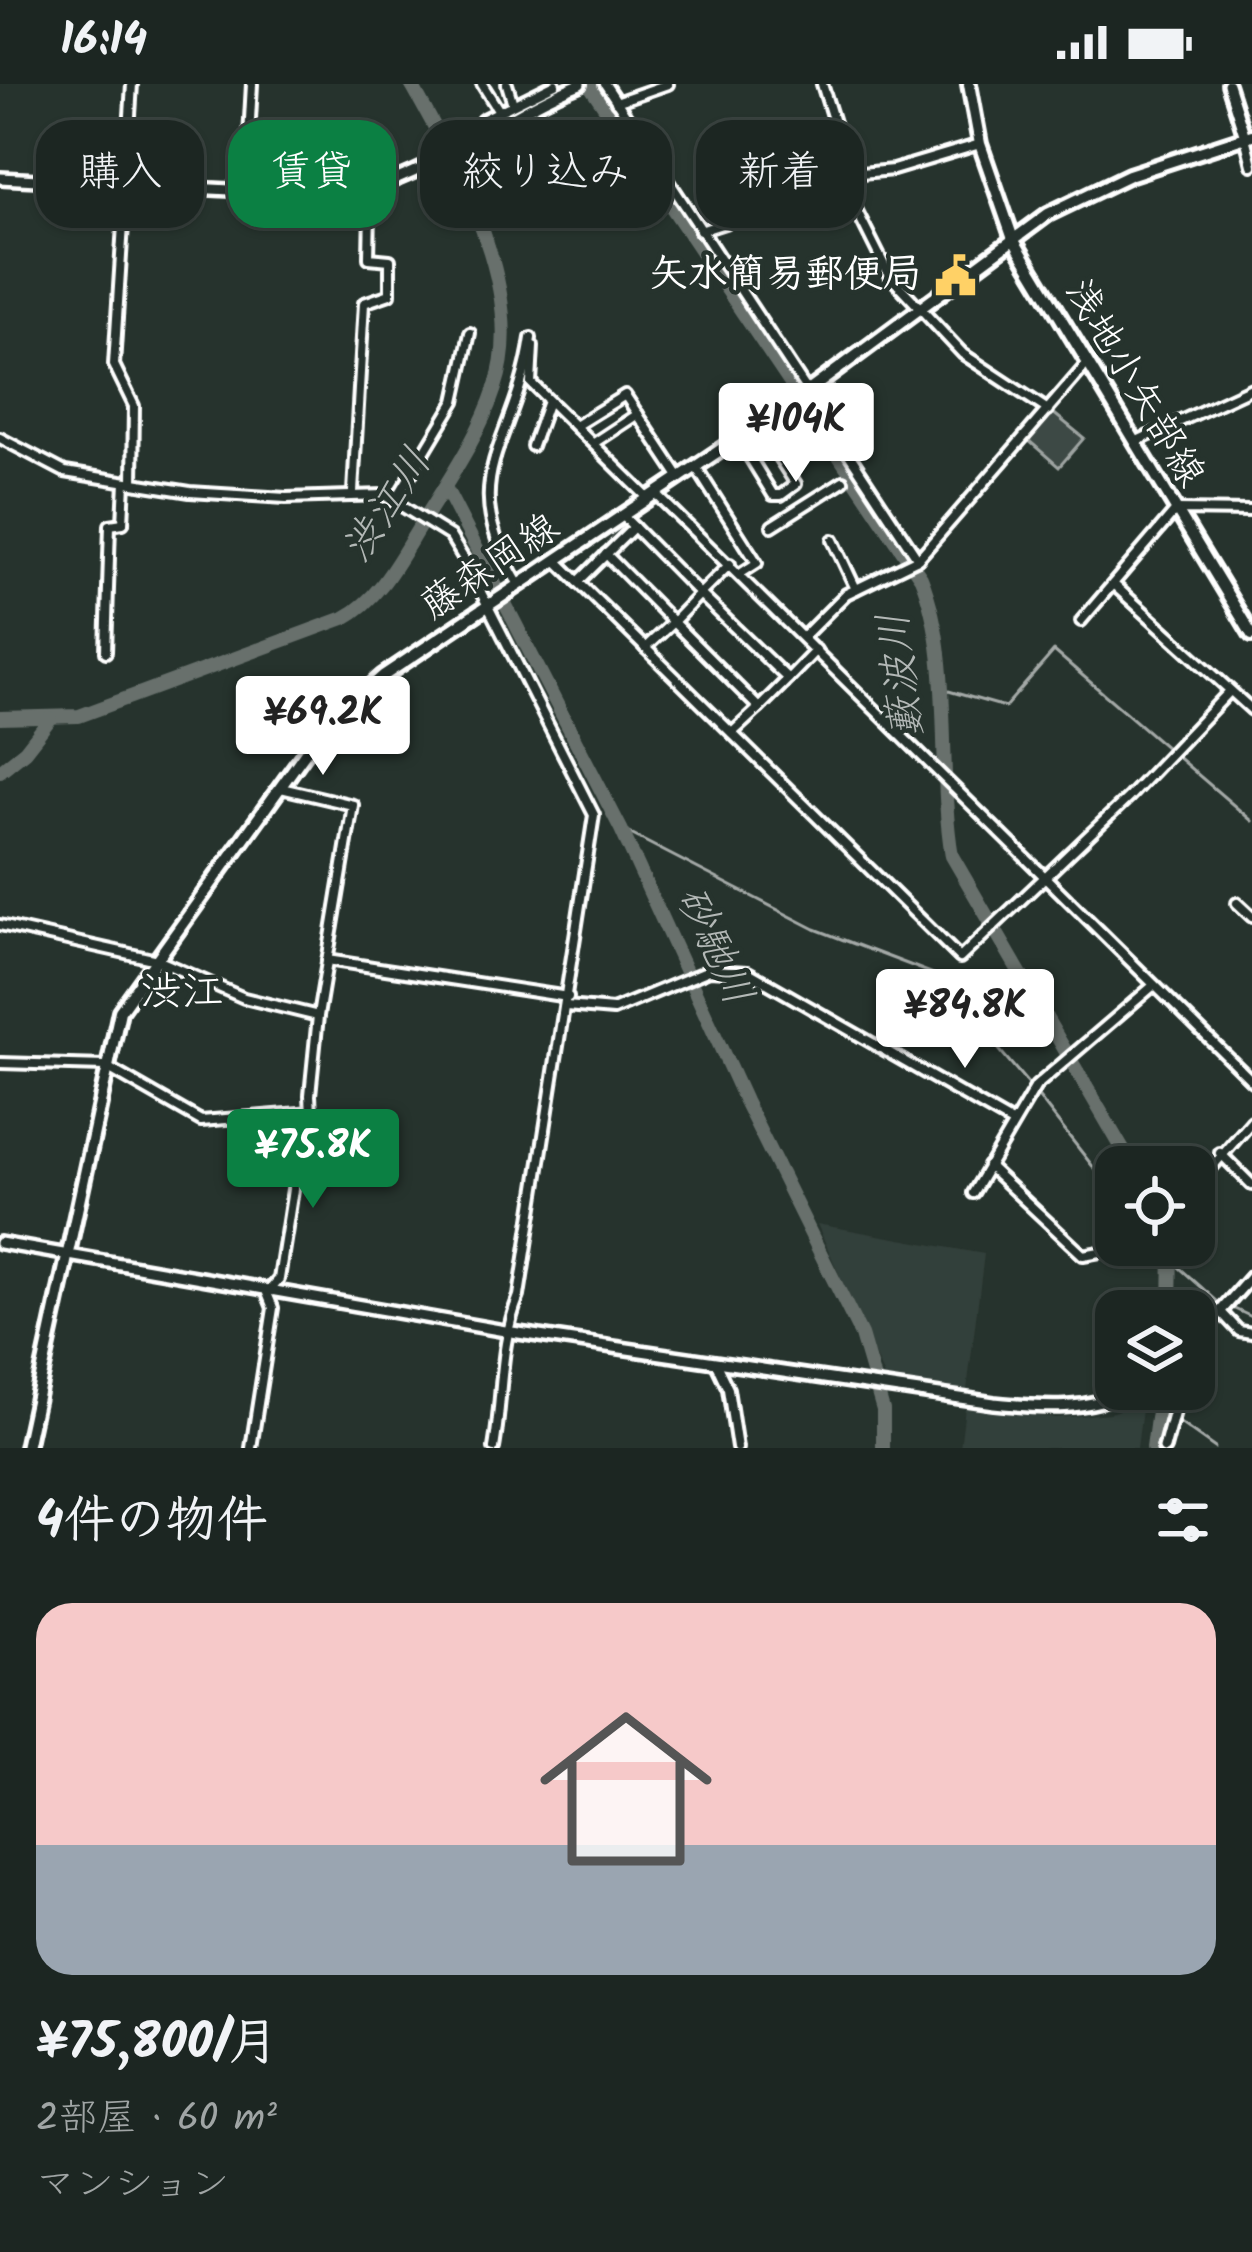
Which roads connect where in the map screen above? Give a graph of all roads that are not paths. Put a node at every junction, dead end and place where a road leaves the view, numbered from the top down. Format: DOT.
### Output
graph roads {
  1 [pos="132,84"];
  2 [pos="252,84"];
  3 [pos="482,84"];
  4 [pos="506,84"];
  5 [pos="555,84"];
  6 [pos="579,84"];
  7 [pos="604,84"];
  8 [pos="668,84"];
  9 [pos="821,84"];
  10 [pos="969,84"];
  11 [pos="1228,84"];
  12 [pos="530,89"];
  13 [pos="616,102"];
  14 [pos="513,104"];
  15 [pos="499,111"];
  16 [pos="130,120"];
  17 [pos="250,120"];
  18 [pos="482,120"];
  19 [pos="832,120"];
  20 [pos="1248,136"];
  21 [pos="980,144"];
  22 [pos="1252,165"];
  23 [pos="864,175"];
  24 [pos="396,176"];
  25 [pos="0,178"];
  26 [pos="36,180"];
  27 [pos="864,226"];
  28 [pos="123,228"];
  29 [pos="370,228"];
  30 [pos="708,228"];
  31 [pos="700,231"];
  32 [pos="1013,239"];
  33 [pos="921,311"];
  34 [pos="470,333"];
  35 [pos="1086,365"];
  36 [pos="1252,388"];
  37 [pos="807,392"];
  38 [pos="548,400"];
  39 [pos="1048,410"];
  40 [pos="638,414"];
  41 [pos="758,425"];
  42 [pos="575,426"];
  43 [pos="738,438"];
  44 [pos="0,439"];
  45 [pos="593,443"];
  46 [pos="1134,443"];
  47 [pos="532,446"];
  48 [pos="696,467"];
  49 [pos="680,478"];
  50 [pos="843,481"];
  51 [pos="129,482"];
  52 [pos="352,493"];
  53 [pos="652,496"];
  54 [pos="395,501"];
  55 [pos="1176,511"];
  56 [pos="1252,511"];
  57 [pos="623,516"];
  58 [pos="772,526"];
  59 [pos="634,527"];
  60 [pos="833,540"];
  61 [pos="606,554"];
  62 [pos="556,560"];
  63 [pos="918,560"];
  64 [pos="730,564"];
  65 [pos="740,574"];
  66 [pos="578,582"];
  67 [pos="1113,584"];
  68 [pos="519,585"];
  69 [pos="856,590"];
  70 [pos="700,594"];
  71 [pos="487,608"];
  72 [pos="1081,621"];
  73 [pos="673,622"];
  74 [pos="1252,635"];
  75 [pos="803,637"];
  76 [pos="645,648"];
  77 [pos="816,650"];
  78 [pos="106,652"];
  79 [pos="788,680"];
  80 [pos="1230,691"];
  81 [pos="759,709"];
  82 [pos="1252,710"];
  83 [pos="732,733"];
  84 [pos="281,788"];
  85 [pos="1045,878"];
  86 [pos="1237,903"];
  87 [pos="1252,917"];
  88 [pos="0,925"];
  89 [pos="157,960"];
  90 [pos="327,960"];
  91 [pos="1154,985"];
  92 [pos="567,1002"];
  93 [pos="318,1016"];
  94 [pos="0,1063"];
  95 [pos="105,1066"];
  96 [pos="1252,1081"];
  97 [pos="312,1112"];
  98 [pos="1252,1121"];
  99 [pos="1012,1123"];
  100 [pos="1220,1153"];
  101 [pos="1215,1160"];
  102 [pos="988,1166"];
  103 [pos="1252,1185"];
  104 [pos="974,1193"];
  105 [pos="0,1243"];
  106 [pos="1095,1253"];
  107 [pos="66,1258"];
  108 [pos="1252,1276"];
  109 [pos="267,1293"];
  110 [pos="1221,1312"];
  111 [pos="1215,1318"];
  112 [pos="505,1331"];
  113 [pos="1252,1333"];
  114 [pos="716,1364"];
  115 [pos="1095,1405"];
  116 [pos="1174,1410"];
  117 [pos="26,1448"];
  118 [pos="251,1448"];
  119 [pos="494,1448"];
  120 [pos="737,1448"];
  121 [pos="1164,1448"];
  1 -- 16 [label="street"];
  2 -- 17 [label="street"];
  3 -- 15 [label="street"];
  4 -- 14 [label="street"];
  5 -- 12 [label="street"];
  6 -- 24 [label="street"];
  7 -- 13 [label="street"];
  8 -- 13 [label="street"];
  9 -- 19 [label="street"];
  10 -- 21 [label="main road, 浅地小矢部線"];
  11 -- 20 [label="street"];
  12 -- 14 [label="street"];
  13 -- 31 [label="street"];
  14 -- 15 [label="street"];
  15 -- 18 [label="street"];
  20 -- 22 [label="street"];
  20 -- 32 [label="main road, 藤森岡線"];
  21 -- 23 [label="street"];
  21 -- 32 [label="main road, 浅地小矢部線"];
  25 -- 26 [label="street"];
  27 -- 33 [label="street"];
  28 -- 51 [label="street"];
  29 -- 52 [label="street"];
  30 -- 31 [label="street"];
  31 -- 37 [label="street"];
  32 -- 33 [label="main road, 藤森岡線"];
  32 -- 35 [label="main road, 浅地小矢部線"];
  33 -- 37 [label="main road, 藤森岡線"];
  33 -- 39 [label="street"];
  34 -- 54 [label="street"];
  35 -- 39 [label="street"];
  35 -- 46 [label="main road, 浅地小矢部線"];
  36 -- 46 [label="street"];
  37 -- 41 [label="main road, 藤森岡線"];
  37 -- 63 [label="street"];
  38 -- 42 [label="street"];
  38 -- 47 [label="street"];
  38 -- 68 [label="street"];
  39 -- 63 [label="street"];
  40 -- 42 [label="street"];
  40 -- 45 [label="street"];
  40 -- 49 [label="street"];
  41 -- 43 [label="main road, 藤森岡線"];
  41 -- 43 [label="street"];
  42 -- 45 [label="street"];
  43 -- 48 [label="main road, 藤森岡線"];
  44 -- 51 [label="street"];
  45 -- 53 [label="street"];
  46 -- 55 [label="main road, 浅地小矢部線"];
  48 -- 49 [label="main road, 藤森岡線"];
  48 -- 65 [label="street"];
  49 -- 53 [label="main road, 藤森岡線"];
  50 -- 58 [label="street"];
  51 -- 52 [label="street"];
  51 -- 78 [label="street"];
  52 -- 54 [label="street"];
  53 -- 57 [label="main road, 藤森岡線"];
  53 -- 64 [label="street"];
  54 -- 71 [label="street"];
  55 -- 56 [label="street"];
  55 -- 67 [label="street"];
  55 -- 74 [label="main road, 浅地小矢部線"];
  57 -- 59 [label="street"];
  57 -- 62 [label="main road, 藤森岡線"];
  59 -- 61 [label="street"];
  59 -- 70 [label="street"];
  60 -- 69 [label="street"];
  61 -- 66 [label="street"];
  61 -- 73 [label="street"];
  62 -- 66 [label="street"];
  62 -- 68 [label="main road, 藤森岡線"];
  63 -- 69 [label="street"];
  64 -- 65 [label="street"];
  64 -- 70 [label="street"];
  65 -- 75 [label="street"];
  66 -- 76 [label="street"];
  67 -- 72 [label="street"];
  67 -- 80 [label="street"];
  68 -- 71 [label="main road, 藤森岡線"];
  69 -- 75 [label="street"];
  70 -- 73 [label="street"];
  70 -- 79 [label="street"];
  71 -- 84 [label="main road, 藤森岡線"];
  71 -- 92 [label="street"];
  73 -- 76 [label="street"];
  73 -- 81 [label="street"];
  75 -- 77 [label="street"];
  76 -- 83 [label="street"];
  77 -- 79 [label="street"];
  77 -- 85 [label="street"];
  79 -- 81 [label="street"];
  80 -- 82 [label="street"];
  80 -- 85 [label="street"];
  81 -- 83 [label="street"];
  83 -- 85 [label="street"];
  84 -- 89 [label="main road, 藤森岡線"];
  84 -- 90 [label="street"];
  85 -- 91 [label="street"];
  86 -- 87 [label="street"];
  88 -- 89 [label="street"];
  89 -- 93 [label="street"];
  89 -- 95 [label="main road, 藤森岡線"];
  90 -- 92 [label="street"];
  90 -- 93 [label="street"];
  91 -- 96 [label="street"];
  91 -- 99 [label="street"];
  92 -- 99 [label="street"];
  92 -- 112 [label="street"];
  93 -- 97 [label="street"];
  94 -- 95 [label="street"];
  95 -- 97 [label="street"];
  95 -- 107 [label="main road, 藤森岡線"];
  97 -- 109 [label="street"];
  98 -- 100 [label="street"];
  99 -- 102 [label="street"];
  100 -- 101 [label="street"];
  100 -- 103 [label="street"];
  102 -- 104 [label="street"];
  102 -- 106 [label="street"];
  105 -- 107 [label="street"];
  107 -- 109 [label="street"];
  107 -- 117 [label="main road, 藤森岡線"];
  108 -- 110 [label="street"];
  109 -- 112 [label="street"];
  109 -- 118 [label="street"];
  110 -- 111 [label="street"];
  110 -- 113 [label="street"];
  112 -- 114 [label="street"];
  112 -- 119 [label="street"];
  114 -- 115 [label="street"];
  114 -- 120 [label="street"];
  116 -- 121 [label="street"];
}
